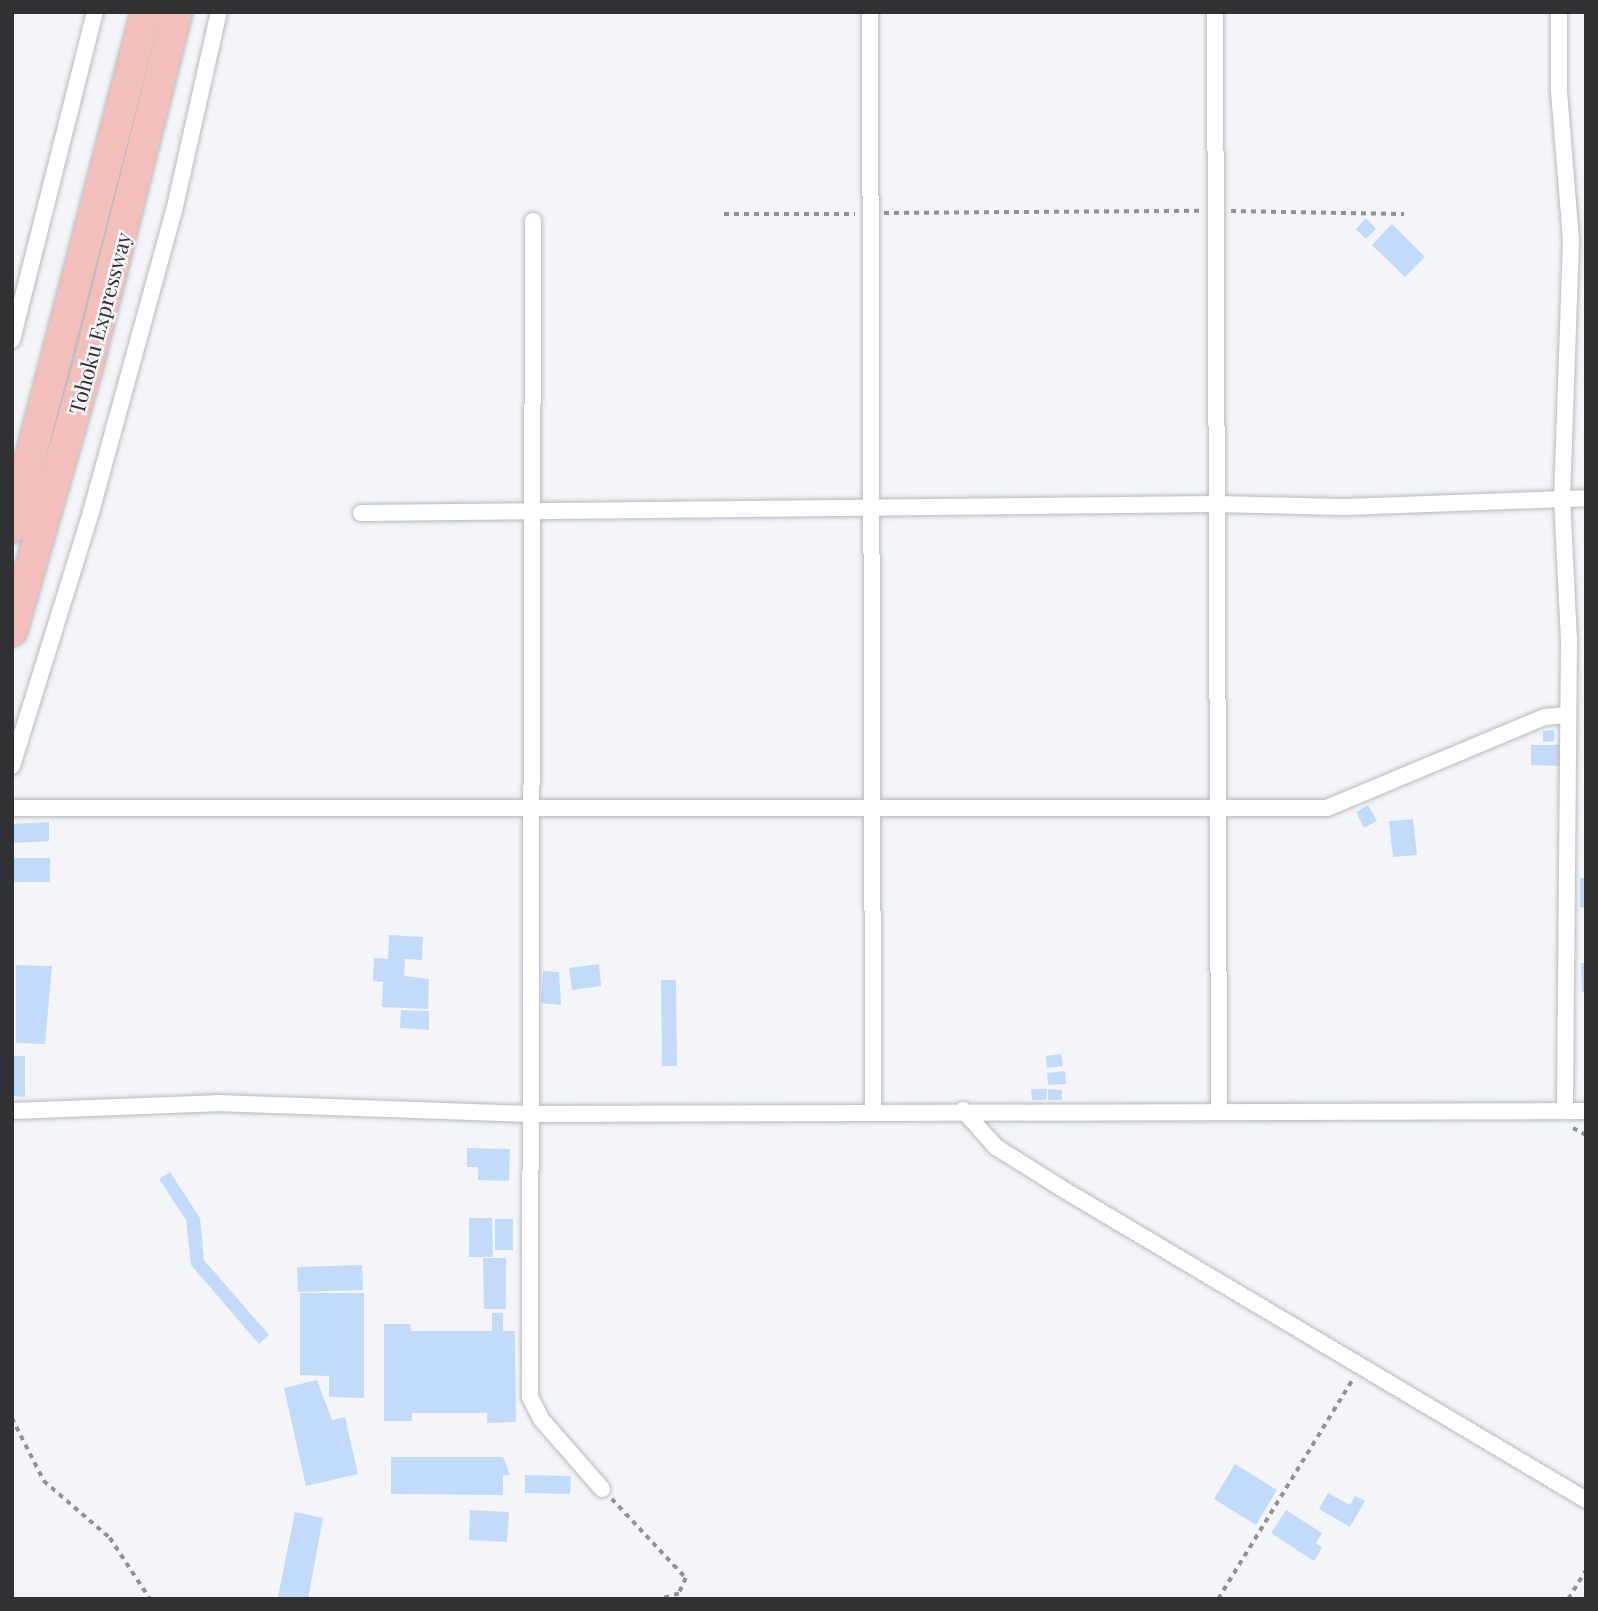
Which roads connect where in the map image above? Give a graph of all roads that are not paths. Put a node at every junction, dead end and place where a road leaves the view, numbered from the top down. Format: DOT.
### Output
graph roads {
  1 [pos="95,12"];
  2 [pos="146,12"];
  3 [pos="177,12"];
  4 [pos="219,12"];
  5 [pos="870,12"];
  6 [pos="1215,12"];
  7 [pos="1559,12"];
  8 [pos="533,221"];
  9 [pos="12,340"];
  10 [pos="1562,498"];
  11 [pos="1586,498"];
  12 [pos="1216,504"];
  13 [pos="872,510"];
  14 [pos="361,513"];
  15 [pos="528,514"];
  16 [pos="12,528"];
  17 [pos="12,631"];
  18 [pos="1568,715"];
  19 [pos="12,766"];
  20 [pos="12,808"];
  21 [pos="531,808"];
  22 [pos="869,808"];
  23 [pos="1217,808"];
  24 [pos="873,1109"];
  25 [pos="963,1110"];
  26 [pos="12,1111"];
  27 [pos="1566,1111"];
  28 [pos="1586,1111"];
  29 [pos="1219,1112"];
  30 [pos="531,1114"];
  31 [pos="602,1489"];
  32 [pos="1586,1500"];
  1 -- 9 [label="street"];
  2 -- 16 [label="highway, Tohoku Expressway"];
  3 -- 17 [label="highway, Tohoku Expressway"];
  4 -- 19 [label="street"];
  5 -- 13 [label="street"];
  6 -- 12 [label="street"];
  7 -- 10 [label="street"];
  8 -- 15 [label="street"];
  10 -- 11 [label="street"];
  10 -- 12 [label="street"];
  10 -- 18 [label="street"];
  12 -- 13 [label="street"];
  12 -- 23 [label="street"];
  13 -- 15 [label="street"];
  13 -- 22 [label="street"];
  14 -- 15 [label="street"];
  15 -- 21 [label="street"];
  18 -- 23 [label="street"];
  18 -- 27 [label="street"];
  20 -- 21 [label="street"];
  21 -- 22 [label="street"];
  21 -- 30 [label="street"];
  22 -- 23 [label="street"];
  22 -- 24 [label="street"];
  23 -- 29 [label="street"];
  24 -- 25 [label="street"];
  24 -- 30 [label="street"];
  25 -- 29 [label="street"];
  25 -- 32 [label="street"];
  26 -- 30 [label="street"];
  27 -- 28 [label="street"];
  27 -- 29 [label="street"];
  30 -- 31 [label="street"];
}
